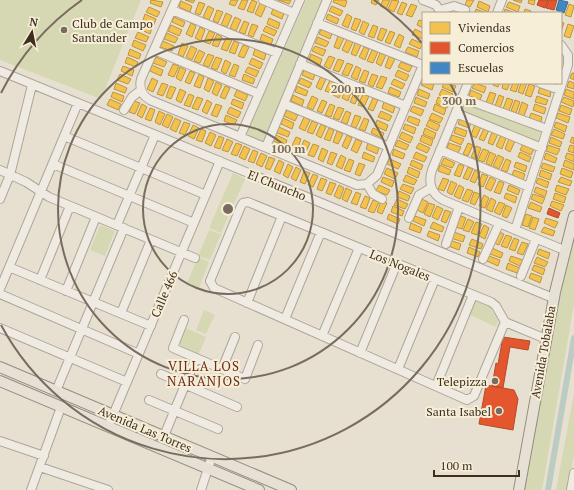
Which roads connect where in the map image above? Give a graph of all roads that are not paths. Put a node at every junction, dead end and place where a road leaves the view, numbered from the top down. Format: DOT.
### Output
graph roads {
  1 [pos="176,0"];
  2 [pos="263,0"];
  3 [pos="300,0"];
  4 [pos="327,0"];
  5 [pos="423,0"];
  6 [pos="502,0"];
  7 [pos="172,10"];
  8 [pos="466,10"];
  9 [pos="440,12"];
  10 [pos="497,12"];
  11 [pos="294,13"];
  12 [pos="317,23"];
  13 [pos="562,46"];
  14 [pos="154,50"];
  15 [pos="277,53"];
  16 [pos="300,64"];
  17 [pos="422,65"];
  18 [pos="422,67"];
  19 [pos="0,74"];
  20 [pos="562,83"];
  21 [pos="468,84"];
  22 [pos="543,84"];
  23 [pos="562,84"];
  24 [pos="32,85"];
  25 [pos="141,90"];
  26 [pos="560,90"];
  27 [pos="259,94"];
  28 [pos="462,98"];
  29 [pos="78,103"];
  30 [pos="284,104"];
  31 [pos="406,106"];
  32 [pos="124,110"];
  33 [pos="456,114"];
  34 [pos="547,129"];
  35 [pos="155,134"];
  36 [pos="64,136"];
  37 [pos="240,137"];
  38 [pos="266,147"];
  39 [pos="389,147"];
  40 [pos="542,148"];
  41 [pos="440,150"];
  42 [pos="220,162"];
  43 [pos="53,164"];
  44 [pos="141,168"];
  45 [pos="0,170"];
  46 [pos="10,175"];
  47 [pos="367,184"];
  48 [pos="529,187"];
  49 [pos="432,188"];
  50 [pos="41,192"];
  51 [pos="206,195"];
  52 [pos="130,196"];
  53 [pos="382,198"];
  54 [pos="0,199"];
  55 [pos="70,206"];
  56 [pos="459,207"];
  57 [pos="282,216"];
  58 [pos="574,216"];
  59 [pos="96,217"];
  60 [pos="409,218"];
  61 [pos="194,223"];
  62 [pos="499,224"];
  63 [pos="120,227"];
  64 [pos="515,230"];
  65 [pos="320,232"];
  66 [pos="536,239"];
  67 [pos="151,240"];
  68 [pos="446,244"];
  69 [pos="359,248"];
  70 [pos="564,250"];
  71 [pos="182,253"];
  72 [pos="195,258"];
  73 [pos="483,259"];
  74 [pos="397,263"];
  75 [pos="9,267"];
  76 [pos="521,276"];
  77 [pos="435,279"];
  78 [pos="40,280"];
  79 [pos="0,289"];
  80 [pos="66,291"];
  81 [pos="0,294"];
  82 [pos="473,295"];
  83 [pos="553,298"];
  84 [pos="93,302"];
  85 [pos="247,303"];
  86 [pos="120,313"];
  87 [pos="285,319"];
  88 [pos="184,320"];
  89 [pos="505,322"];
  90 [pos="151,326"];
  91 [pos="0,328"];
  92 [pos="82,330"];
  93 [pos="322,336"];
  94 [pos="235,337"];
  95 [pos="546,339"];
  96 [pos="258,345"];
  97 [pos="360,353"];
  98 [pos="139,354"];
  99 [pos="70,358"];
  100 [pos="196,358"];
  101 [pos="0,368"];
  102 [pos="222,369"];
  103 [pos="398,369"];
  104 [pos="161,374"];
  105 [pos="0,382"];
  106 [pos="127,382"];
  107 [pos="185,385"];
  108 [pos="436,386"];
  109 [pos="56,391"];
  110 [pos="149,400"];
  111 [pos="61,407"];
  112 [pos="237,407"];
  113 [pos="174,410"];
  114 [pos="113,415"];
  115 [pos="108,427"];
  116 [pos="218,429"];
  117 [pos="164,436"];
  118 [pos="0,441"];
  119 [pos="44,456"];
  120 [pos="212,456"];
  121 [pos="40,467"];
  122 [pos="208,468"];
  123 [pos="574,473"];
  124 [pos="31,490"];
  125 [pos="108,490"];
  126 [pos="201,490"];
  127 [pos="259,490"];
  128 [pos="291,490"];
  129 [pos="519,490"];
  130 [pos="571,490"];
  1 -- 7 [label="street"];
  2 -- 11 [label="street"];
  3 -- 11 [label="street"];
  4 -- 12 [label="street"];
  5 -- 9 [label="street"];
  6 -- 10 [label="street"];
  7 -- 14 [label="street"];
  7 -- 15 [label="street"];
  8 -- 9 [label="street"];
  11 -- 15 [label="street"];
  12 -- 16 [label="street"];
  12 -- 17 [label="street"];
  13 -- 20 [label="street"];
  14 -- 25 [label="street"];
  14 -- 27 [label="street"];
  15 -- 27 [label="street"];
  16 -- 30 [label="street"];
  16 -- 31 [label="street"];
  18 -- 31 [label="street"];
  19 -- 24 [label="street, El Chuncho"];
  21 -- 28 [label="street"];
  22 -- 26 [label="street"];
  23 -- 26 [label="street"];
  24 -- 29 [label="street, El Chuncho"];
  24 -- 46 [label="street"];
  25 -- 32 [label="street"];
  25 -- 37 [label="street"];
  26 -- 34 [label="street"];
  27 -- 37 [label="street"];
  28 -- 33 [label="street"];
  28 -- 34 [label="street"];
  29 -- 35 [label="street, El Chuncho"];
  29 -- 36 [label="street"];
  30 -- 38 [label="street"];
  30 -- 39 [label="street"];
  31 -- 39 [label="street"];
  33 -- 40 [label="street"];
  33 -- 41 [label="street"];
  34 -- 40 [label="street"];
  35 -- 42 [label="street, El Chuncho"];
  35 -- 44 [label="street"];
  36 -- 43 [label="street"];
  36 -- 44 [label="street"];
  37 -- 38 [label="street"];
  38 -- 47 [label="street"];
  39 -- 47 [label="street"];
  40 -- 48 [label="street"];
  41 -- 48 [label="street"];
  41 -- 49 [label="street"];
  42 -- 51 [label="street, Calle 466"];
  42 -- 83 [label="street, El Chuncho"];
  43 -- 50 [label="street"];
  43 -- 52 [label="street"];
  44 -- 51 [label="street"];
  44 -- 52 [label="street"];
  45 -- 46 [label="street"];
  46 -- 50 [label="street"];
  46 -- 54 [label="street"];
  47 -- 53 [label="street"];
  48 -- 64 [label="street"];
  49 -- 56 [label="street"];
  49 -- 60 [label="street"];
  50 -- 55 [label="street"];
  50 -- 75 [label="street"];
  51 -- 61 [label="street, Calle 466"];
  52 -- 61 [label="street"];
  52 -- 63 [label="street"];
  55 -- 59 [label="street"];
  55 -- 78 [label="street"];
  56 -- 62 [label="street"];
  56 -- 68 [label="street"];
  57 -- 65 [label="street, Los Nogales"];
  57 -- 85 [label="street"];
  57 -- 85 [label="street, Los Nogales"];
  58 -- 70 [label="main road, Avenida Tobalaba"];
  59 -- 63 [label="street"];
  59 -- 80 [label="street"];
  61 -- 71 [label="street, Calle 466"];
  62 -- 64 [label="street"];
  62 -- 73 [label="street"];
  63 -- 67 [label="street"];
  63 -- 84 [label="street"];
  64 -- 66 [label="street"];
  65 -- 69 [label="street, Los Nogales"];
  65 -- 87 [label="street"];
  66 -- 70 [label="street"];
  66 -- 76 [label="street"];
  67 -- 71 [label="street"];
  67 -- 86 [label="street"];
  69 -- 74 [label="street, Los Nogales"];
  69 -- 93 [label="street"];
  70 -- 83 [label="main road, Avenida Tobalaba"];
  71 -- 72 [label="street"];
  71 -- 90 [label="street, Calle 466"];
  74 -- 77 [label="street, Los Nogales"];
  74 -- 97 [label="street"];
  75 -- 78 [label="street"];
  75 -- 79 [label="street"];
  77 -- 82 [label="street, Los Nogales"];
  77 -- 103 [label="street"];
  78 -- 80 [label="street"];
  80 -- 84 [label="street"];
  81 -- 92 [label="street"];
  82 -- 89 [label="street, Los Nogales"];
  82 -- 108 [label="street"];
  83 -- 95 [label="main road, Avenida Tobalaba"];
  84 -- 86 [label="street"];
  84 -- 92 [label="street"];
  85 -- 87 [label="street"];
  86 -- 90 [label="street"];
  87 -- 93 [label="street"];
  88 -- 100 [label="street"];
  89 -- 95 [label="street"];
  89 -- 108 [label="street"];
  90 -- 98 [label="street, Calle 466"];
  91 -- 99 [label="street"];
  92 -- 98 [label="street"];
  92 -- 99 [label="street"];
  93 -- 97 [label="street"];
  94 -- 102 [label="street"];
  95 -- 129 [label="main road, Avenida Tobalaba"];
  96 -- 102 [label="street"];
  97 -- 103 [label="street"];
  98 -- 106 [label="street, Calle 466"];
  99 -- 106 [label="street"];
  99 -- 109 [label="street"];
  100 -- 102 [label="street"];
  100 -- 107 [label="street"];
  101 -- 109 [label="main road, Avenida Las Torres"];
  103 -- 108 [label="street"];
  104 -- 107 [label="street"];
  105 -- 111 [label="main road, Avenida Las Torres"];
  106 -- 114 [label="street, Calle 466"];
  107 -- 112 [label="street"];
  107 -- 113 [label="street"];
  109 -- 114 [label="main road, Avenida Las Torres"];
  110 -- 113 [label="street"];
  111 -- 115 [label="main road, Avenida Las Torres"];
  111 -- 119 [label="street"];
  113 -- 116 [label="street"];
  113 -- 117 [label="street"];
  114 -- 115 [label="street, Calle 466"];
  114 -- 117 [label="main road, Avenida Las Torres"];
  115 -- 122 [label="main road, Avenida Las Torres"];
  117 -- 120 [label="main road, Avenida Las Torres"];
  118 -- 119 [label="street"];
  119 -- 121 [label="street"];
  120 -- 122 [label="street"];
  120 -- 128 [label="main road, Avenida Las Torres"];
  121 -- 124 [label="street"];
  121 -- 125 [label="street"];
  122 -- 126 [label="street"];
  122 -- 127 [label="main road, Avenida Las Torres"];
  123 -- 130 [label="street"];
}
